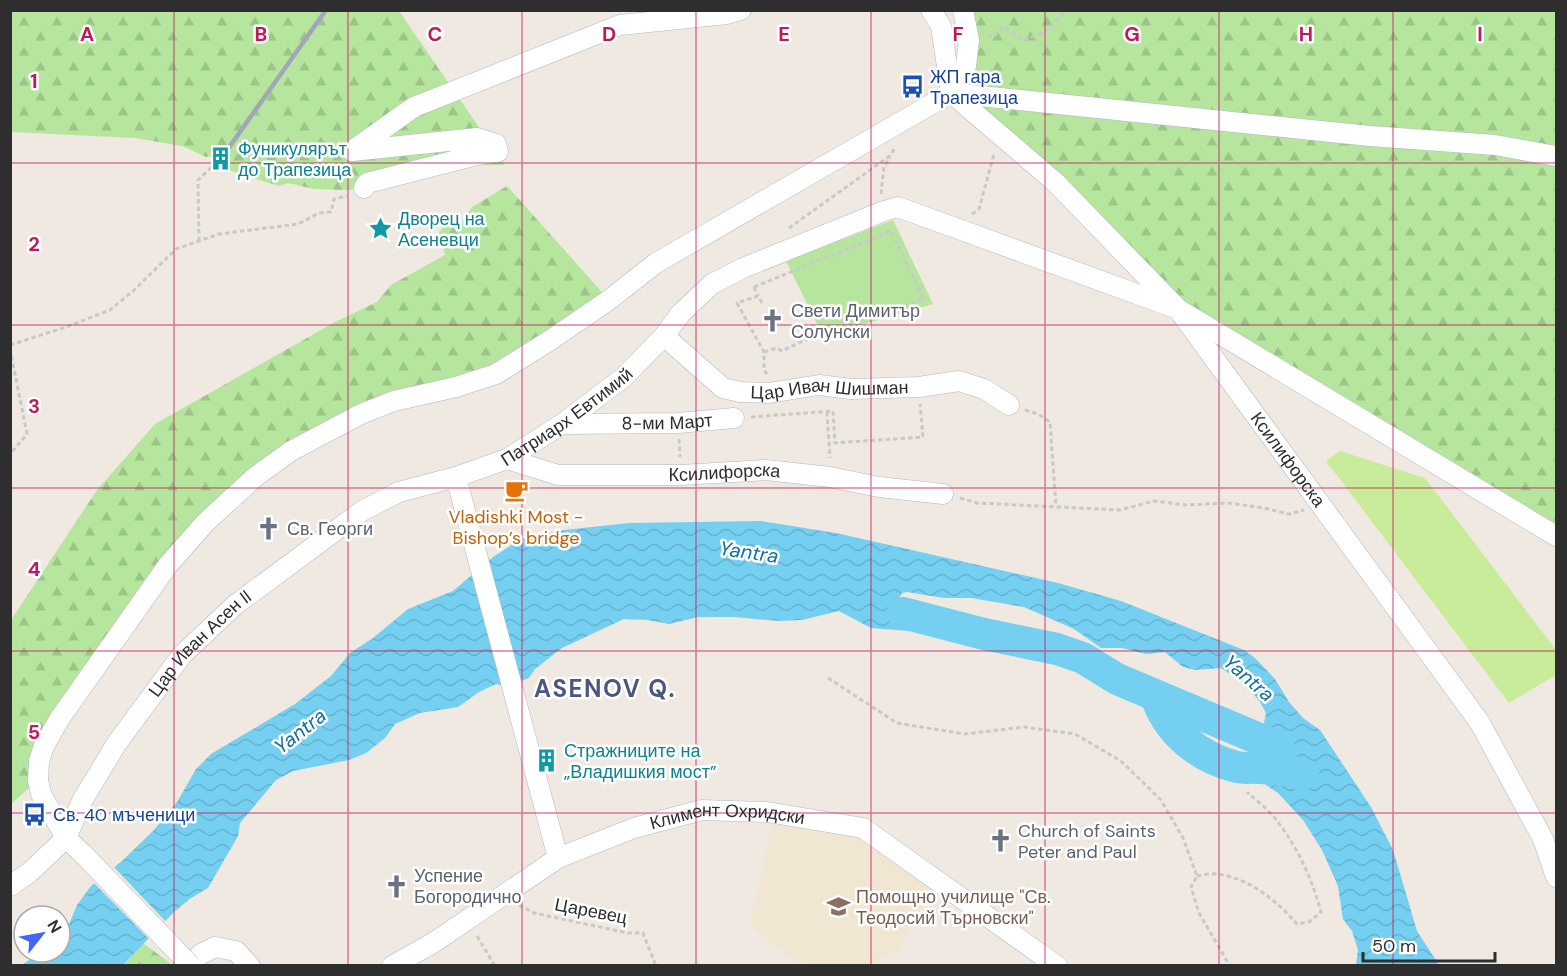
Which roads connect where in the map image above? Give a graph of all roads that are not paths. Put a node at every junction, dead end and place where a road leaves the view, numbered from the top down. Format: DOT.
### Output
graph roads {
  1 [pos="741,10"];
  2 [pos="931,10"];
  3 [pos="963,10"];
  4 [pos="951,93"];
  5 [pos="1557,156"];
  6 [pos="364,188"];
  7 [pos="1178,309"];
  8 [pos="664,336"];
  9 [pos="1009,405"];
  10 [pos="734,418"];
  11 [pos="562,424"];
  12 [pos="507,459"];
  13 [pos="456,477"];
  14 [pos="943,494"];
  15 [pos="1557,536"];
  16 [pos="66,838"];
  17 [pos="558,858"];
  18 [pos="1557,878"];
  19 [pos="10,886"];
  20 [pos="433,943"];
  21 [pos="189,966"];
  22 [pos="250,966"];
  23 [pos="392,966"];
  24 [pos="421,966"];
  25 [pos="1057,966"];
  1 -- 6 [label="street"];
  2 -- 4 [label="street"];
  3 -- 4 [label="street"];
  4 -- 5 [label="street"];
  4 -- 7 [label="street, Ксилифорска"];
  4 -- 16 [label="street"];
  7 -- 8 [label="street, Патриарх Евтимий"];
  7 -- 15 [label="street"];
  7 -- 18 [label="street, Ксилифорска"];
  8 -- 9 [label="street, Цар Иван Шишман"];
  8 -- 11 [label="street, Патриарх Евтимий"];
  10 -- 11 [label="street, 8-ми Март"];
  11 -- 12 [label="street, Патриарх Евтимий"];
  12 -- 13 [label="street, Патриарх Евтимий"];
  12 -- 14 [label="street, Ксилифорска"];
  13 -- 16 [label="street, Цар Иван Асен II"];
  13 -- 17 [label="street"];
  16 -- 19 [label="street, Цар Иван Асен II"];
  16 -- 21 [label="street, bridge"];
  17 -- 20 [label="street, Климент Охридски"];
  17 -- 25 [label="street, Климент Охридски"];
  20 -- 23 [label="street, Климент Охридски"];
  20 -- 24 [label="street"];
  21 -- 22 [label="street"];
}
